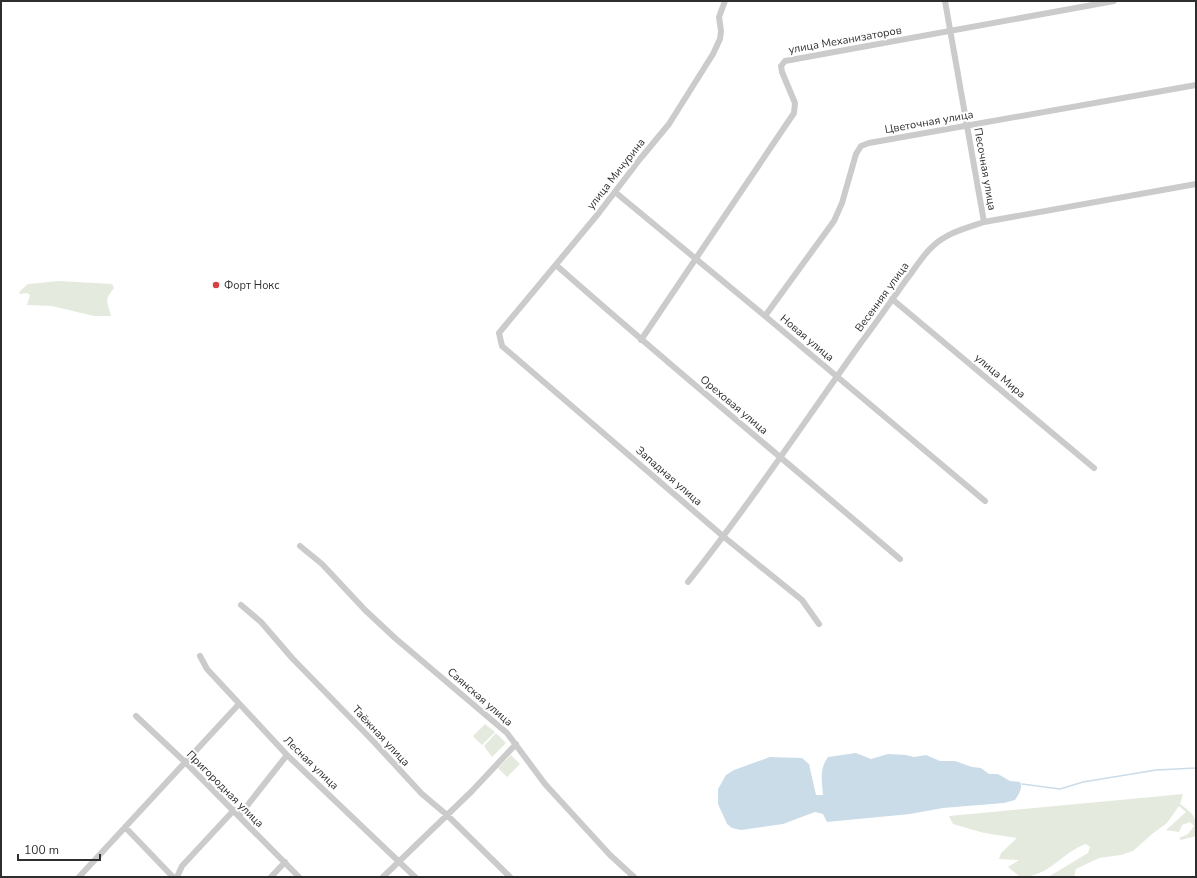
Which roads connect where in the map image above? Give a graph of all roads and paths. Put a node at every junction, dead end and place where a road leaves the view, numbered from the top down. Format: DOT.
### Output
graph roads {
  1 [pos="725,1"];
  2 [pos="945,1"];
  3 [pos="1114,1"];
  4 [pos="950,31"];
  5 [pos="1196,84"];
  6 [pos="967,126"];
  7 [pos="1196,184"];
  8 [pos="615,192"];
  9 [pos="984,222"];
  10 [pos="695,259"];
  11 [pos="556,265"];
  12 [pos="892,299"];
  13 [pos="765,316"];
  14 [pos="641,340"];
  15 [pos="502,346"];
  16 [pos="837,376"];
  17 [pos="782,457"];
  18 [pos="1094,468"];
  19 [pos="985,501"];
  20 [pos="724,537"];
  21 [pos="300,546"];
  22 [pos="900,560"];
  23 [pos="688,582"];
  24 [pos="241,605"];
  25 [pos="819,624"];
  26 [pos="200,656"];
  27 [pos="239,704"];
  28 [pos="136,716"];
  29 [pos="516,744"];
  30 [pos="287,755"];
  31 [pos="185,762"];
  32 [pos="234,810"];
  33 [pos="448,815"];
  34 [pos="239,816"];
  35 [pos="126,827"];
  36 [pos="399,861"];
  37 [pos="285,862"];
  38 [pos="631,876"];
  39 [pos="80,877"];
  40 [pos="173,877"];
  41 [pos="177,877"];
  42 [pos="271,877"];
  43 [pos="299,877"];
  44 [pos="383,877"];
  45 [pos="415,877"];
  46 [pos="510,877"];
  1 -- 8 [label="street, улица Мичурина"];
  2 -- 4 [label="street, Песочная улица"];
  3 -- 4 [label="street, улица Механизаторов"];
  4 -- 6 [label="street, Песочная улица"];
  4 -- 10 [label="street, улица Механизаторов"];
  5 -- 6 [label="street, Цветочная улица"];
  6 -- 9 [label="street, Песочная улица"];
  6 -- 13 [label="street, Цветочная улица"];
  7 -- 9 [label="street, Весенняя улица"];
  8 -- 10 [label="street, Новая улица"];
  8 -- 11 [label="street, улица Мичурина"];
  9 -- 12 [label="street, Весенняя улица"];
  10 -- 13 [label="street, Новая улица"];
  10 -- 14 [label="street, улица Механизаторов"];
  11 -- 14 [label="street, Ореховая улица"];
  11 -- 15 [label="street, улица Мичурина"];
  12 -- 16 [label="street, Весенняя улица"];
  12 -- 18 [label="street, улица Мира"];
  13 -- 16 [label="street, Новая улица"];
  14 -- 17 [label="street, Ореховая улица"];
  15 -- 20 [label="street, Западная улица"];
  16 -- 17 [label="street, Весенняя улица"];
  16 -- 19 [label="street, Новая улица"];
  17 -- 20 [label="street, Весенняя улица"];
  17 -- 22 [label="street, Ореховая улица"];
  20 -- 23 [label="street, Весенняя улица"];
  20 -- 25 [label="street, Западная улица"];
  21 -- 29 [label="street, Саянская улица"];
  24 -- 33 [label="street, Таёжная улица"];
  26 -- 27 [label="street, Лесная улица"];
  27 -- 30 [label="street, Лесная улица"];
  27 -- 31 [label="street"];
  28 -- 31 [label="street, Пригородная улица"];
  29 -- 33 [label="street"];
  29 -- 38 [label="street, Саянская улица"];
  30 -- 34 [label="street"];
  30 -- 36 [label="street, Лесная улица"];
  31 -- 32 [label="street, Пригородная улица"];
  31 -- 35 [label="street"];
  32 -- 34 [label="street, Пригородная улица"];
  32 -- 41 [label="street"];
  33 -- 36 [label="street"];
  33 -- 46 [label="street, Таёжная улица"];
  34 -- 37 [label="street, Пригородная улица"];
  35 -- 39 [label="street"];
  35 -- 40 [label="street"];
  36 -- 44 [label="street"];
  36 -- 45 [label="street, Лесная улица"];
  37 -- 42 [label="street"];
  37 -- 43 [label="street, Пригородная улица"];
}
